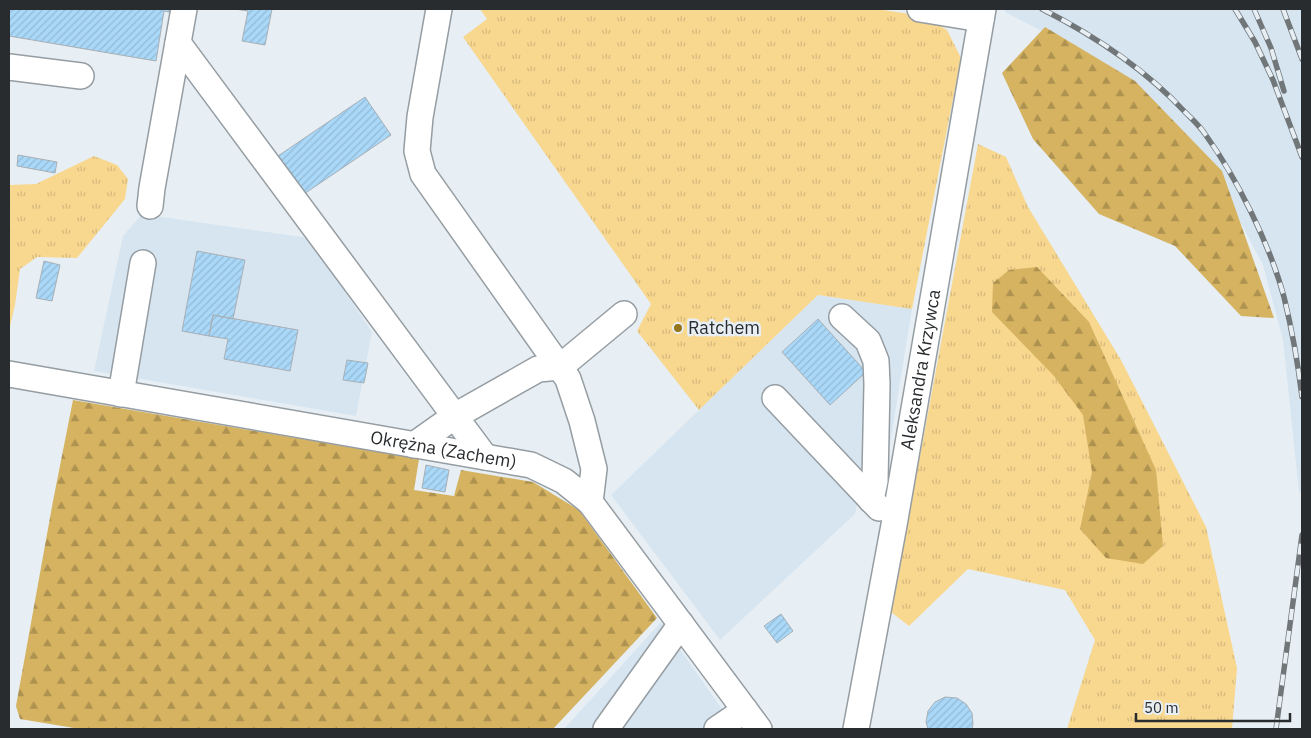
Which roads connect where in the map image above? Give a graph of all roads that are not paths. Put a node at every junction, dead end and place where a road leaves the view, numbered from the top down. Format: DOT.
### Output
graph roads {
  1 [pos="184,9"];
  2 [pos="439,9"];
  3 [pos="920,9"];
  4 [pos="982,14"];
  5 [pos="178,44"];
  6 [pos="9,67"];
  7 [pos="81,76"];
  8 [pos="150,206"];
  9 [pos="143,262"];
  10 [pos="624,314"];
  11 [pos="842,317"];
  12 [pos="560,367"];
  13 [pos="9,374"];
  14 [pos="121,394"];
  15 [pos="775,398"];
  16 [pos="455,416"];
  17 [pos="414,445"];
  18 [pos="485,457"];
  19 [pos="871,500"];
  20 [pos="590,502"];
  21 [pos="894,525"];
  22 [pos="681,624"];
  23 [pos="752,719"];
  24 [pos="606,729"];
  25 [pos="718,729"];
  26 [pos="856,729"];
  1 -- 5 [label="street"];
  2 -- 12 [label="street"];
  3 -- 4 [label="street"];
  4 -- 21 [label="street, Aleksandra Krzywca"];
  5 -- 8 [label="street"];
  5 -- 16 [label="street"];
  6 -- 7 [label="street"];
  9 -- 14 [label="street"];
  10 -- 12 [label="street"];
  11 -- 19 [label="street"];
  12 -- 16 [label="street"];
  12 -- 20 [label="street"];
  13 -- 14 [label="street, Okrężna (Zachem)"];
  14 -- 17 [label="street, Okrężna (Zachem)"];
  15 -- 19 [label="street"];
  16 -- 17 [label="street"];
  16 -- 18 [label="street"];
  17 -- 18 [label="street, Okrężna (Zachem)"];
  18 -- 20 [label="street, Okrężna (Zachem)"];
  19 -- 21 [label="street"];
  20 -- 22 [label="street, Okrężna (Zachem)"];
  21 -- 26 [label="street, Aleksandra Krzywca"];
  22 -- 23 [label="street, Okrężna (Zachem)"];
  22 -- 24 [label="street"];
  23 -- 25 [label="street"];
}
